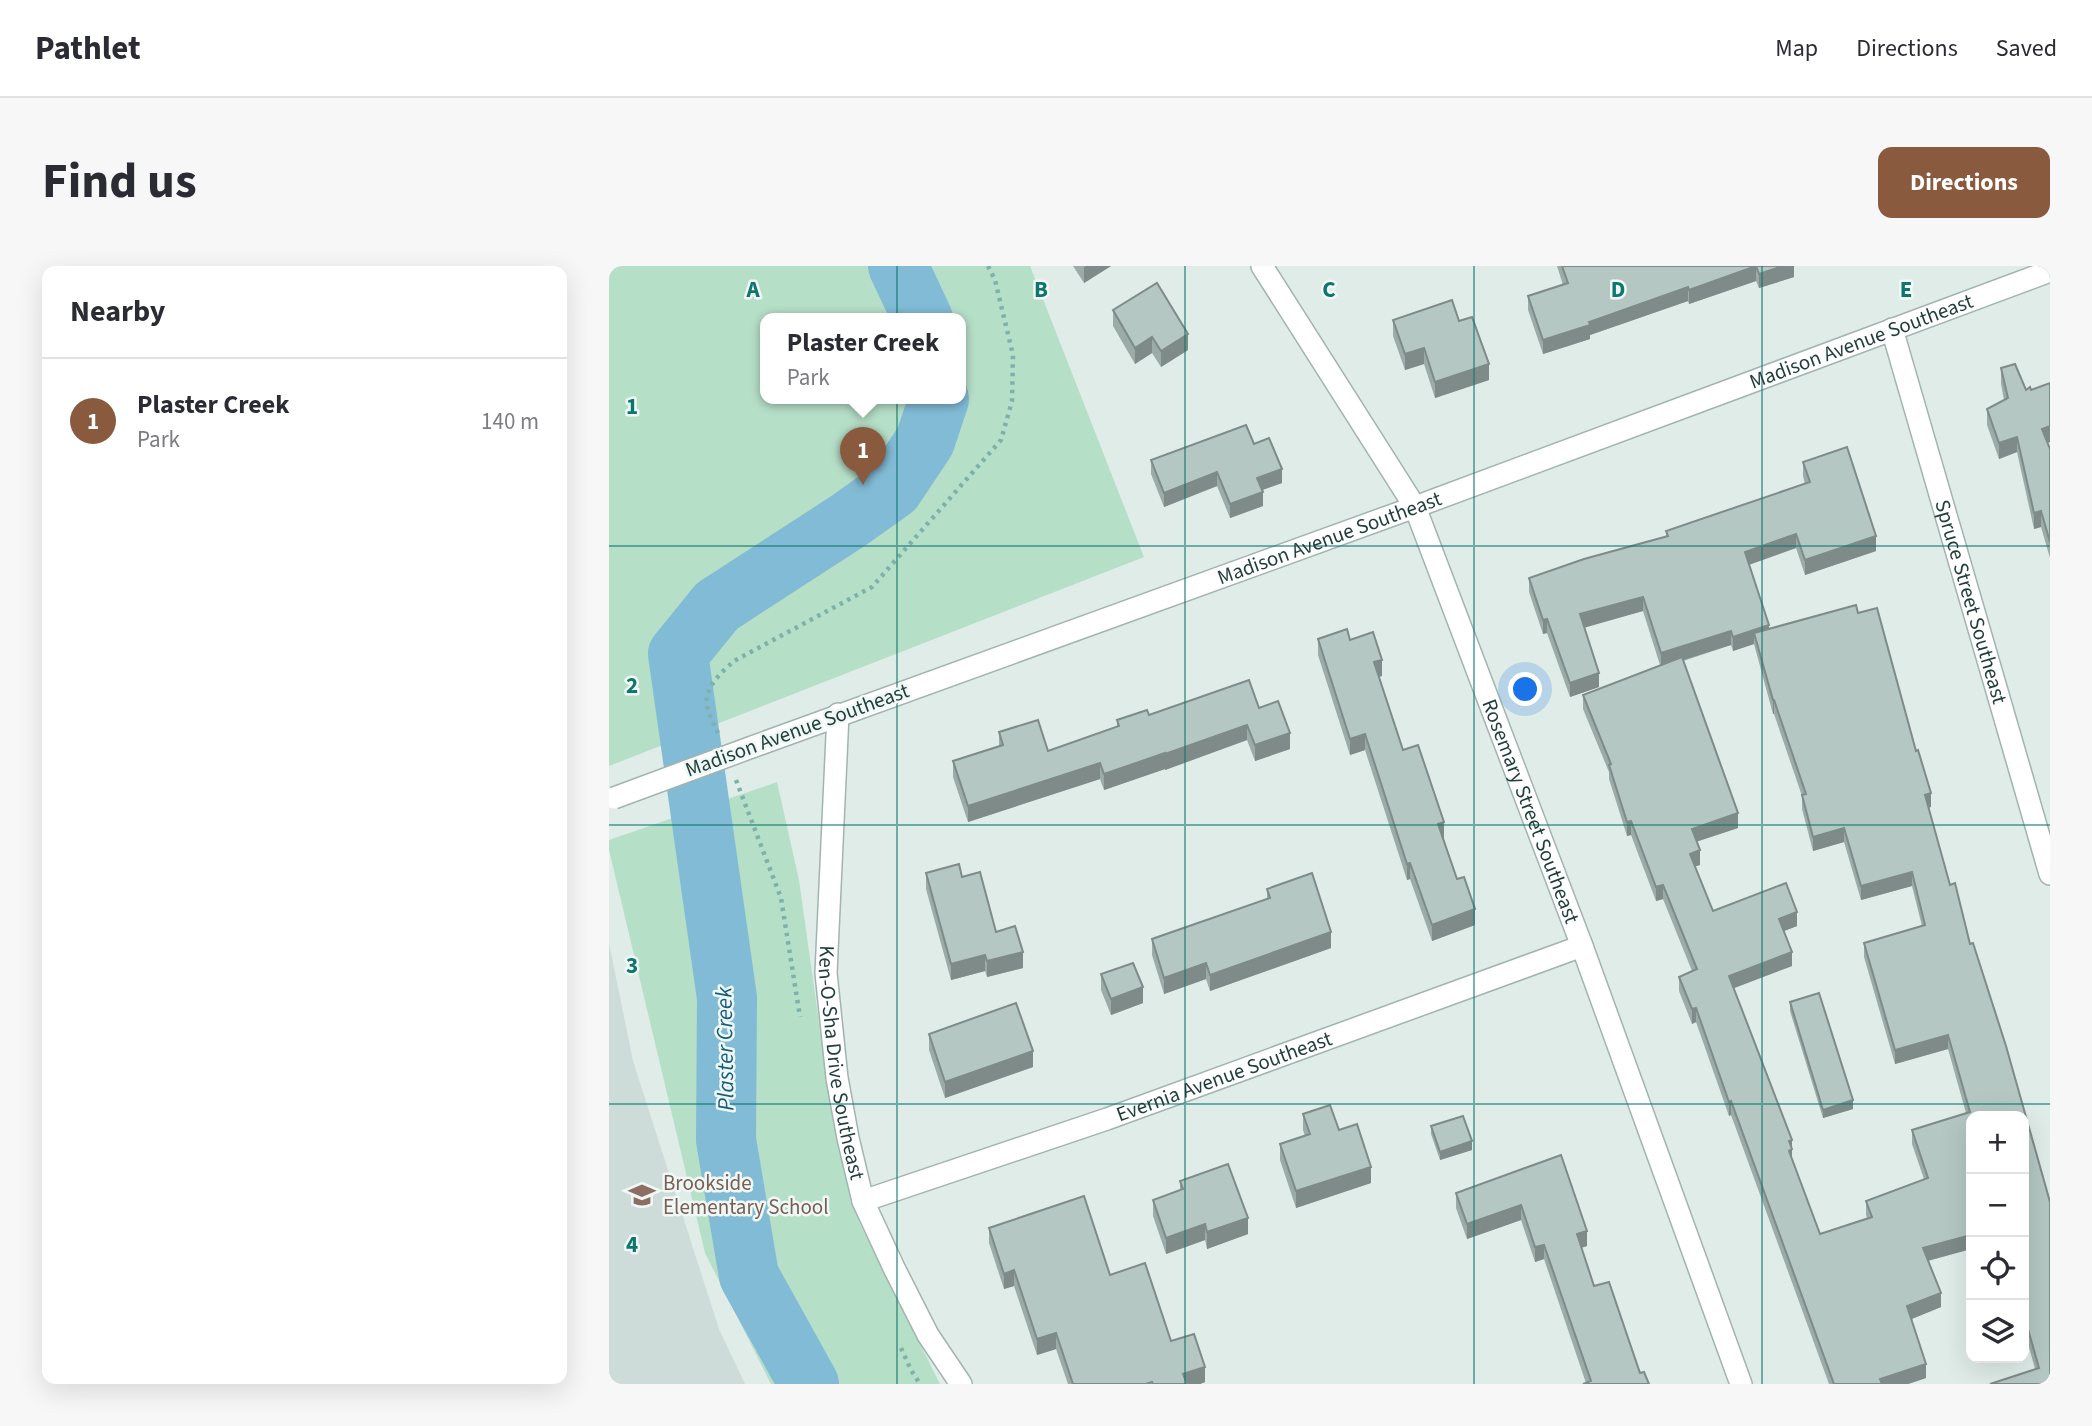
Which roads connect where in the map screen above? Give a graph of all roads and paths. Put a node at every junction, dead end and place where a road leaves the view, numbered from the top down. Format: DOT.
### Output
graph roads {
  1 [pos="1262,266"];
  2 [pos="2050,271"];
  3 [pos="1892,329"];
  4 [pos="1415,507"];
  5 [pos="838,714"];
  6 [pos="612,798"];
  7 [pos="2050,874"];
  8 [pos="1582,946"];
  9 [pos="863,1200"];
  10 [pos="961,1384"];
  11 [pos="1741,1384"];
  1 -- 4 [label="street, Rosemary Street Southeast"];
  2 -- 3 [label="street, Madison Avenue Southeast"];
  3 -- 4 [label="street, Madison Avenue Southeast"];
  3 -- 7 [label="street, Spruce Street Southeast"];
  4 -- 5 [label="street, Madison Avenue Southeast"];
  4 -- 8 [label="street, Rosemary Street Southeast"];
  5 -- 6 [label="street, Madison Avenue Southeast, bridge"];
  5 -- 9 [label="street, Ken-O-Sha Drive Southeast"];
  8 -- 9 [label="street, Evernia Avenue Southeast"];
  8 -- 11 [label="street, Rosemary Street Southeast"];
  9 -- 10 [label="street, Ken-O-Sha Drive Southeast"];
}
